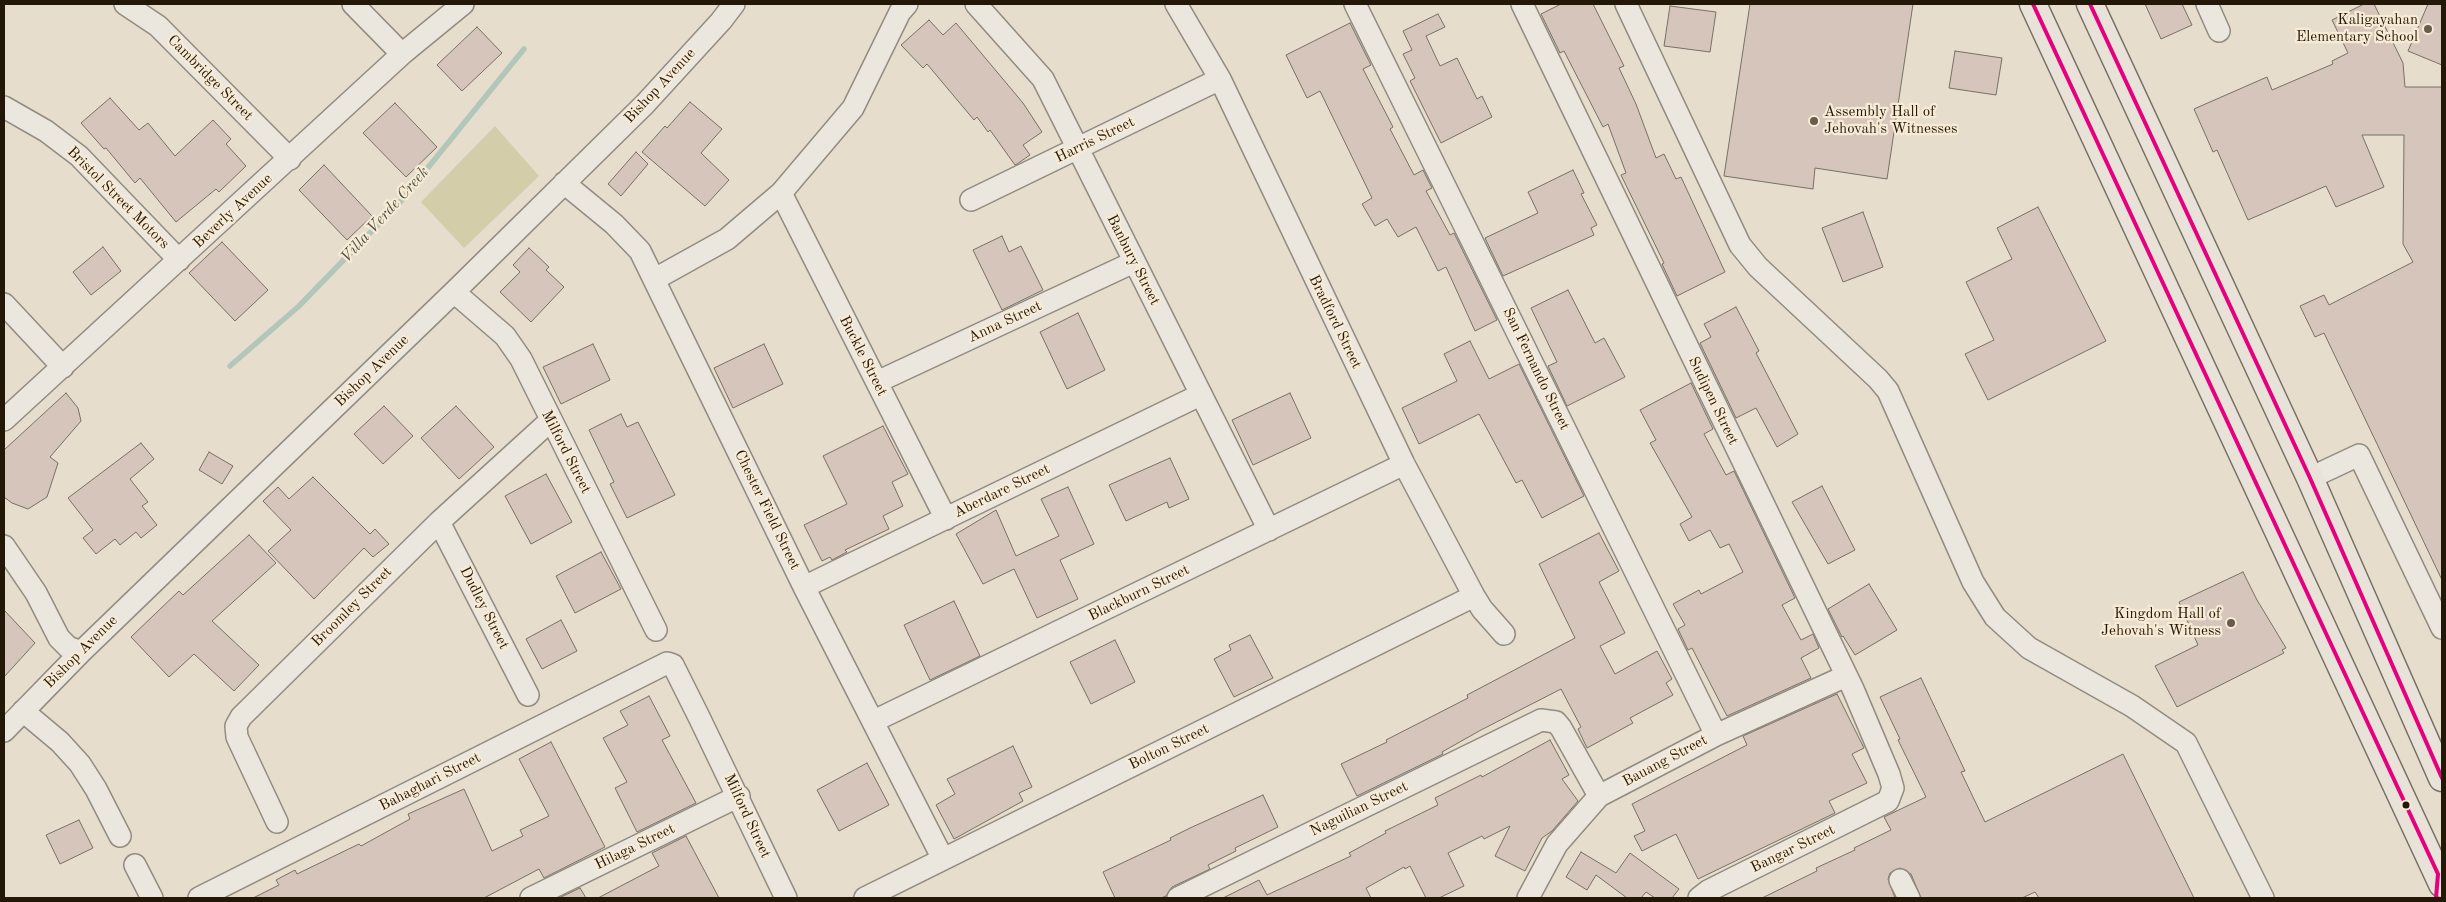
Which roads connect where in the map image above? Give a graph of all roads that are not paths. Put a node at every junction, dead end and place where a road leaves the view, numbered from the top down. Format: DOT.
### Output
graph roads {
  1 [pos="125,4"];
  2 [pos="353,4"];
  3 [pos="463,4"];
  4 [pos="734,4"];
  5 [pos="907,4"];
  6 [pos="976,4"];
  7 [pos="1176,4"];
  8 [pos="1355,4"];
  9 [pos="1522,4"];
  10 [pos="1626,4"];
  11 [pos="2032,4"];
  12 [pos="2090,4"];
  13 [pos="2207,4"];
  14 [pos="2220,31"];
  15 [pos="402,54"];
  16 [pos="1220,79"];
  17 [pos="4,107"];
  18 [pos="1077,148"];
  19 [pos="290,158"];
  20 [pos="564,183"];
  21 [pos="781,194"];
  22 [pos="971,200"];
  23 [pos="179,260"];
  24 [pos="1134,262"];
  25 [pos="655,279"];
  26 [pos="454,292"];
  27 [pos="4,304"];
  28 [pos="63,367"];
  29 [pos="877,382"];
  30 [pos="1200,395"];
  31 [pos="4,420"];
  32 [pos="550,421"];
  33 [pos="1404,464"];
  34 [pos="2310,478"];
  35 [pos="946,519"];
  36 [pos="439,522"];
  37 [pos="1269,530"];
  38 [pos="4,546"];
  39 [pos="804,587"];
  40 [pos="1474,596"];
  41 [pos="2442,628"];
  42 [pos="656,630"];
  43 [pos="1504,634"];
  44 [pos="81,652"];
  45 [pos="661,666"];
  46 [pos="1846,676"];
  47 [pos="528,695"];
  48 [pos="23,711"];
  49 [pos="874,721"];
  50 [pos="4,731"];
  51 [pos="1716,735"];
  52 [pos="2442,778"];
  53 [pos="739,796"];
  54 [pos="1599,796"];
  55 [pos="1888,801"];
  56 [pos="277,822"];
  57 [pos="120,836"];
  58 [pos="944,859"];
  59 [pos="135,865"];
  60 [pos="2439,886"];
  61 [pos="152,898"];
  62 [pos="199,898"];
  63 [pos="531,898"];
  64 [pos="786,898"];
  65 [pos="865,898"];
  66 [pos="1178,898"];
  67 [pos="1528,898"];
  68 [pos="1699,898"];
  69 [pos="2263,898"];
  1 -- 19 [label="street, Cambridge Street"];
  2 -- 15 [label="street"];
  3 -- 15 [label="street, Beverly Avenue"];
  4 -- 20 [label="street, Bishop Avenue"];
  5 -- 21 [label="street"];
  6 -- 18 [label="street, Banbury Street"];
  7 -- 16 [label="street, Bradford Street"];
  8 -- 51 [label="street, San Fernando Street"];
  9 -- 46 [label="street, Sudipen Street"];
  10 -- 69 [label="street"];
  11 -- 60 [label="main road"];
  12 -- 34 [label="main road"];
  13 -- 14 [label="street"];
  15 -- 19 [label="street, Beverly Avenue"];
  16 -- 18 [label="street, Harris Street"];
  16 -- 33 [label="street, Bradford Street"];
  17 -- 23 [label="street, Bristol Street Motors"];
  18 -- 22 [label="street, Harris Street"];
  18 -- 24 [label="street, Banbury Street"];
  19 -- 23 [label="street, Beverly Avenue"];
  20 -- 25 [label="street, Chester Field Street"];
  20 -- 26 [label="street, Bishop Avenue"];
  21 -- 25 [label="street"];
  21 -- 29 [label="street, Buckle Street"];
  23 -- 28 [label="street, Beverly Avenue"];
  24 -- 29 [label="street, Anna Street"];
  24 -- 30 [label="street, Banbury Street"];
  25 -- 39 [label="street, Chester Field Street"];
  26 -- 32 [label="street, Milford Street"];
  26 -- 44 [label="street, Bishop Avenue"];
  27 -- 28 [label="street"];
  28 -- 31 [label="street, Beverly Avenue"];
  29 -- 35 [label="street, Buckle Street"];
  30 -- 35 [label="street, Aberdare Street"];
  30 -- 37 [label="street, Banbury Street"];
  32 -- 36 [label="street, Broomley Street"];
  32 -- 42 [label="street, Milford Street"];
  33 -- 37 [label="street, Blackburn Street"];
  33 -- 40 [label="street, Bradford Street"];
  34 -- 41 [label="street"];
  34 -- 52 [label="main road"];
  35 -- 39 [label="street, Aberdare Street"];
  36 -- 47 [label="street, Dudley Street"];
  36 -- 56 [label="street, Broomley Street"];
  37 -- 49 [label="street, Blackburn Street"];
  38 -- 44 [label="street"];
  39 -- 49 [label="street, Chester Field Street"];
  40 -- 43 [label="street, Bradford Street"];
  40 -- 58 [label="street, Bolton Street"];
  44 -- 48 [label="street, Bishop Avenue"];
  45 -- 53 [label="street, Milford Street"];
  45 -- 62 [label="street, Bahaghari Street"];
  46 -- 51 [label="street, Bauang Street"];
  46 -- 55 [label="street, Sudipen Street"];
  48 -- 50 [label="street, Bishop Avenue"];
  48 -- 57 [label="street"];
  49 -- 58 [label="street, Chester Field Street"];
  51 -- 54 [label="street, Bauang Street"];
  53 -- 63 [label="street, Hilaga Street"];
  53 -- 64 [label="street, Milford Street"];
  54 -- 66 [label="street, Naguilian Street"];
  54 -- 67 [label="street, Bauang Street"];
  55 -- 68 [label="street, Bangar Street"];
  58 -- 65 [label="street, Bolton Street"];
  59 -- 61 [label="street"];
}
